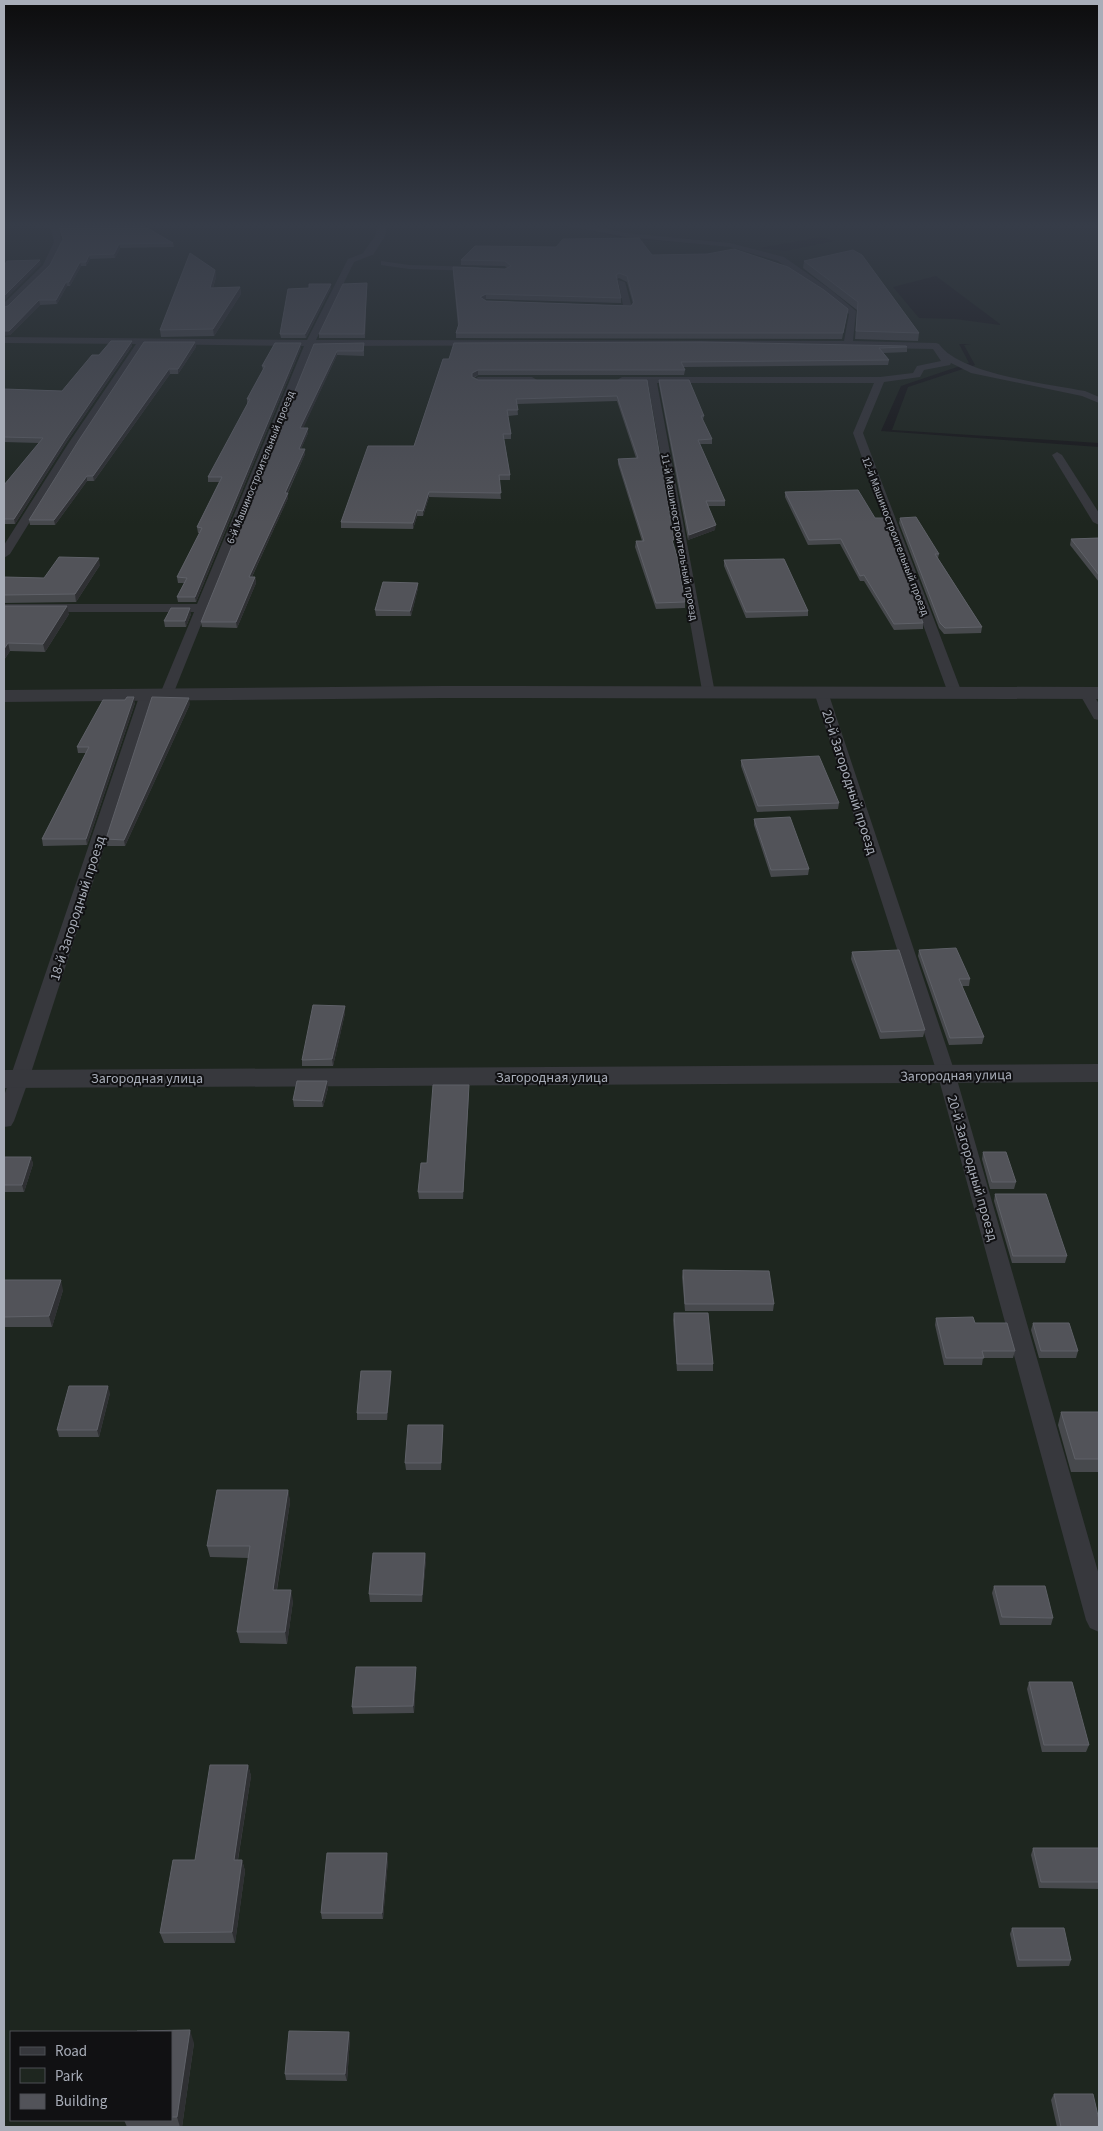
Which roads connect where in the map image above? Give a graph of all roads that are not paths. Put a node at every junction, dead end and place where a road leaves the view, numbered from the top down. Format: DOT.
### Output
graph roads {
  1 [pos="319,325"];
  2 [pos="851,325"];
  3 [pos="4,340"];
  4 [pos="142,341"];
  5 [pos="310,343"];
  6 [pos="848,343"];
  7 [pos="942,354"];
  8 [pos="478,380"];
  9 [pos="546,380"];
  10 [pos="614,380"];
  11 [pos="652,380"];
  12 [pos="880,380"];
  13 [pos="1099,400"];
  14 [pos="1057,455"];
  15 [pos="1099,522"];
  16 [pos="4,554"];
  17 [pos="4,608"];
  18 [pos="202,608"];
  19 [pos="821,692"];
  20 [pos="955,692"];
  21 [pos="708,693"];
  22 [pos="1092,693"];
  23 [pos="157,694"];
  24 [pos="4,696"];
  25 [pos="1099,716"];
  26 [pos="1099,1074"];
  27 [pos="947,1076"];
  28 [pos="12,1079"];
  29 [pos="4,1121"];
  30 [pos="1099,1620"];
  1 -- 5 [label="lane, 6-й Машиностроительный проезд"];
  2 -- 6 [label="lane"];
  3 -- 4 [label="lane"];
  4 -- 5 [label="lane"];
  4 -- 16 [label="lane"];
  5 -- 6 [label="lane"];
  5 -- 18 [label="lane, 6-й Машиностроительный проезд"];
  6 -- 7 [label="lane"];
  7 -- 12 [label="lane"];
  7 -- 13 [label="lane"];
  8 -- 9 [label="lane"];
  10 -- 11 [label="lane"];
  11 -- 12 [label="lane"];
  11 -- 21 [label="lane, 11-й Машиностроительный проезд"];
  12 -- 20 [label="lane, 12-й Машиностроительный проезд"];
  14 -- 15 [label="lane"];
  17 -- 18 [label="lane"];
  18 -- 23 [label="lane, 6-й Машиностроительный проезд"];
  19 -- 20 [label="street"];
  19 -- 21 [label="street"];
  19 -- 27 [label="lane, 20-й Загородный проезд"];
  20 -- 22 [label="street"];
  21 -- 23 [label="street"];
  22 -- 25 [label="lane"];
  23 -- 24 [label="street"];
  23 -- 28 [label="lane, 18-й Загородный проезд"];
  26 -- 27 [label="street, Загородная улица"];
  27 -- 28 [label="street, Загородная улица"];
  27 -- 30 [label="lane, 20-й Загородный проезд"];
  28 -- 29 [label="lane, 18-й Загородный проезд"];
}
